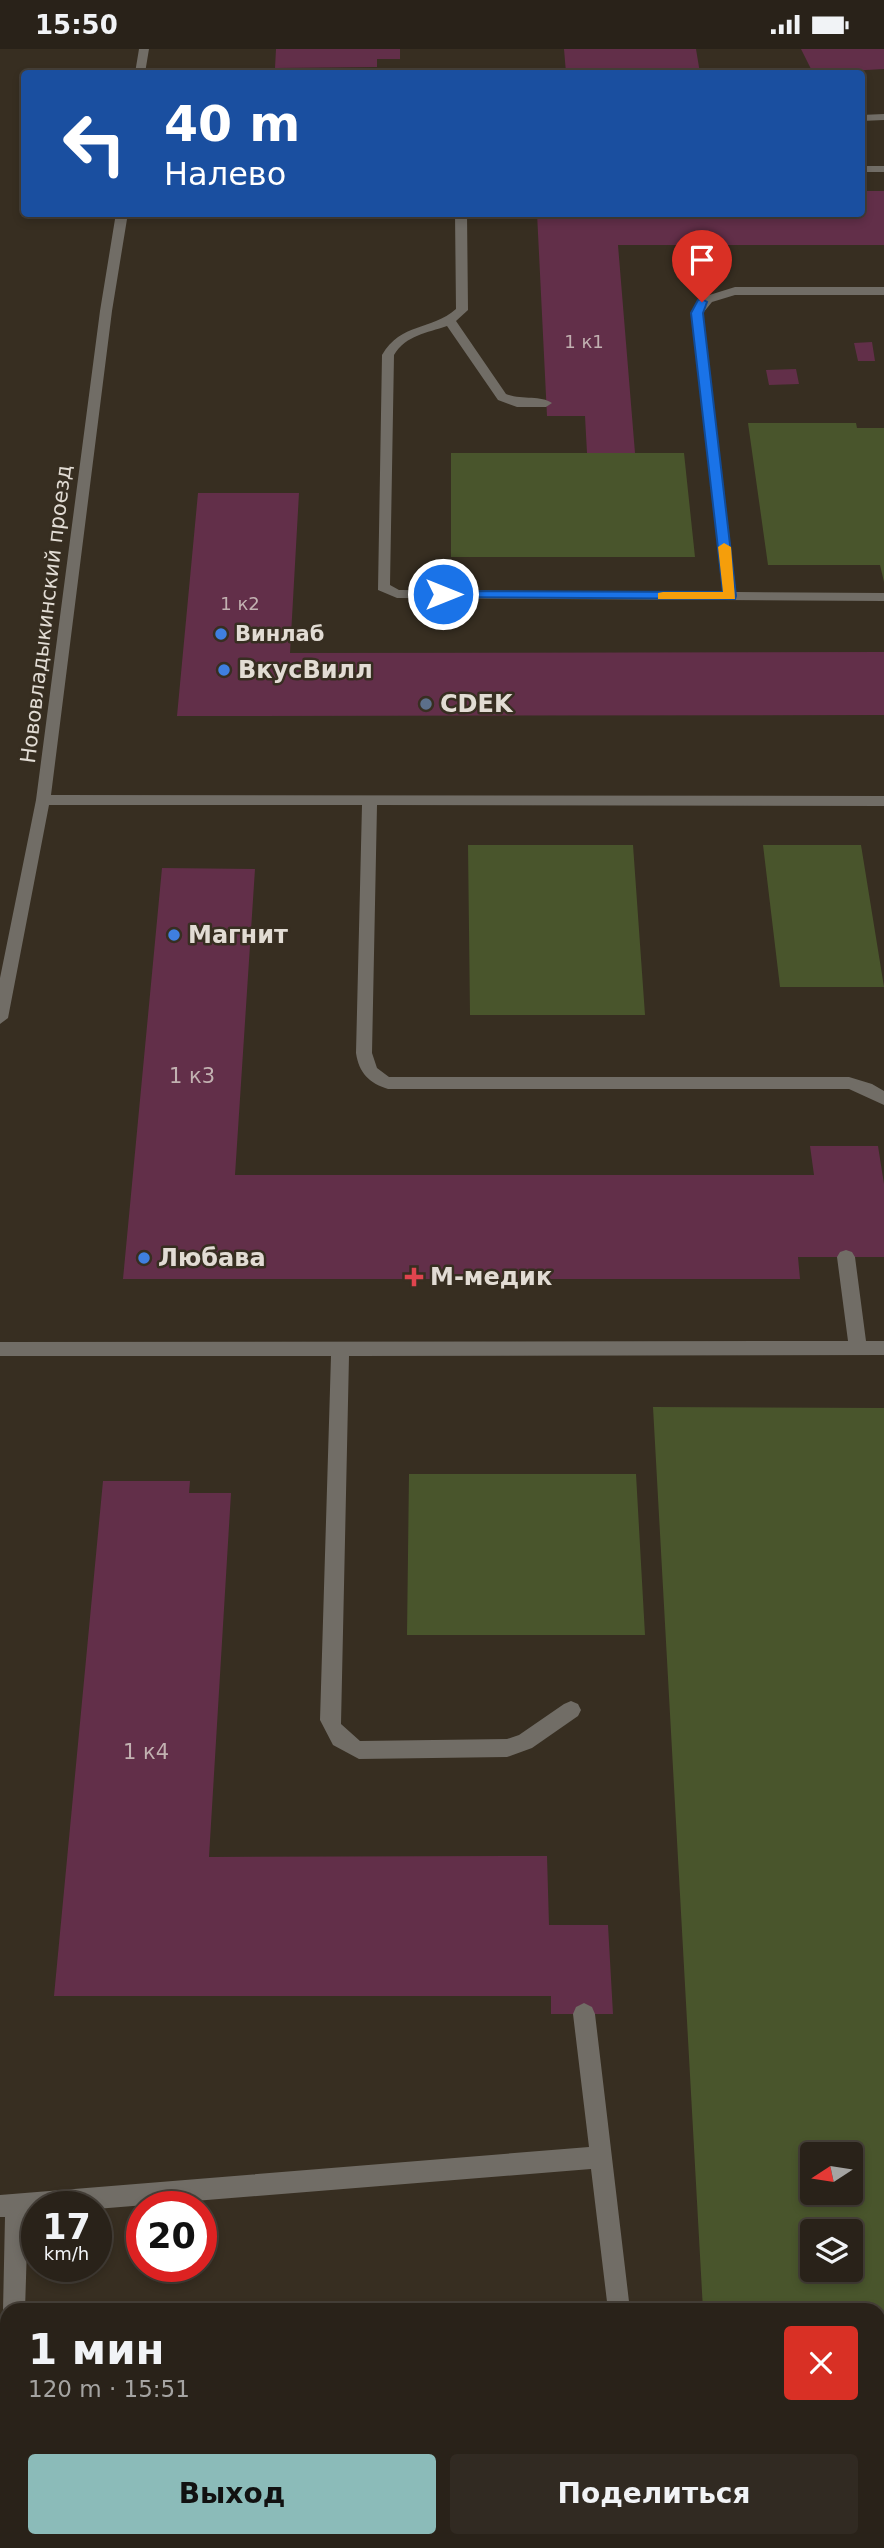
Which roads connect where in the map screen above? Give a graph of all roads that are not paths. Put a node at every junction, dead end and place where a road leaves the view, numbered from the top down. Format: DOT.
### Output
graph roads {
  1 [pos="144,49"];
  2 [pos="140,70"];
  3 [pos="884,117"];
  4 [pos="865,118"];
  5 [pos="865,169"];
  6 [pos="884,169"];
  7 [pos="121,217"];
  8 [pos="461,217"];
  9 [pos="884,291"];
  10 [pos="450,321"];
  11 [pos="546,403"];
  12 [pos="730,596"];
  13 [pos="884,597"];
  14 [pos="43,800"];
  15 [pos="370,801"];
  16 [pos="884,801"];
  17 [pos="5,961"];
  18 [pos="0,1018"];
  19 [pos="884,1098"];
  20 [pos="846,1257"];
  21 [pos="858,1348"];
  22 [pos="884,1348"];
  23 [pos="0,1349"];
  24 [pos="340,1349"];
  25 [pos="571,1710"];
  26 [pos="584,2014"];
  27 [pos="600,2157"];
  28 [pos="8,2205"];
  29 [pos="14,2303"];
  30 [pos="618,2303"];
  1 -- 2 [label="street"];
  3 -- 4 [label="street"];
  5 -- 6 [label="street"];
  7 -- 14 [label="street, Нововладыкинский проезд"];
  8 -- 10 [label="street"];
  9 -- 12 [label="street"];
  10 -- 11 [label="street"];
  10 -- 12 [label="street"];
  12 -- 13 [label="street"];
  14 -- 15 [label="street"];
  14 -- 17 [label="street, Нововладыкинский проезд"];
  15 -- 16 [label="street"];
  15 -- 19 [label="street"];
  17 -- 18 [label="street, Нововладыкинский проезд"];
  20 -- 21 [label="street"];
  21 -- 22 [label="street"];
  21 -- 24 [label="street"];
  23 -- 24 [label="street"];
  24 -- 25 [label="street"];
  26 -- 27 [label="street"];
  27 -- 28 [label="street"];
  27 -- 30 [label="street"];
  28 -- 29 [label="street"];
}
